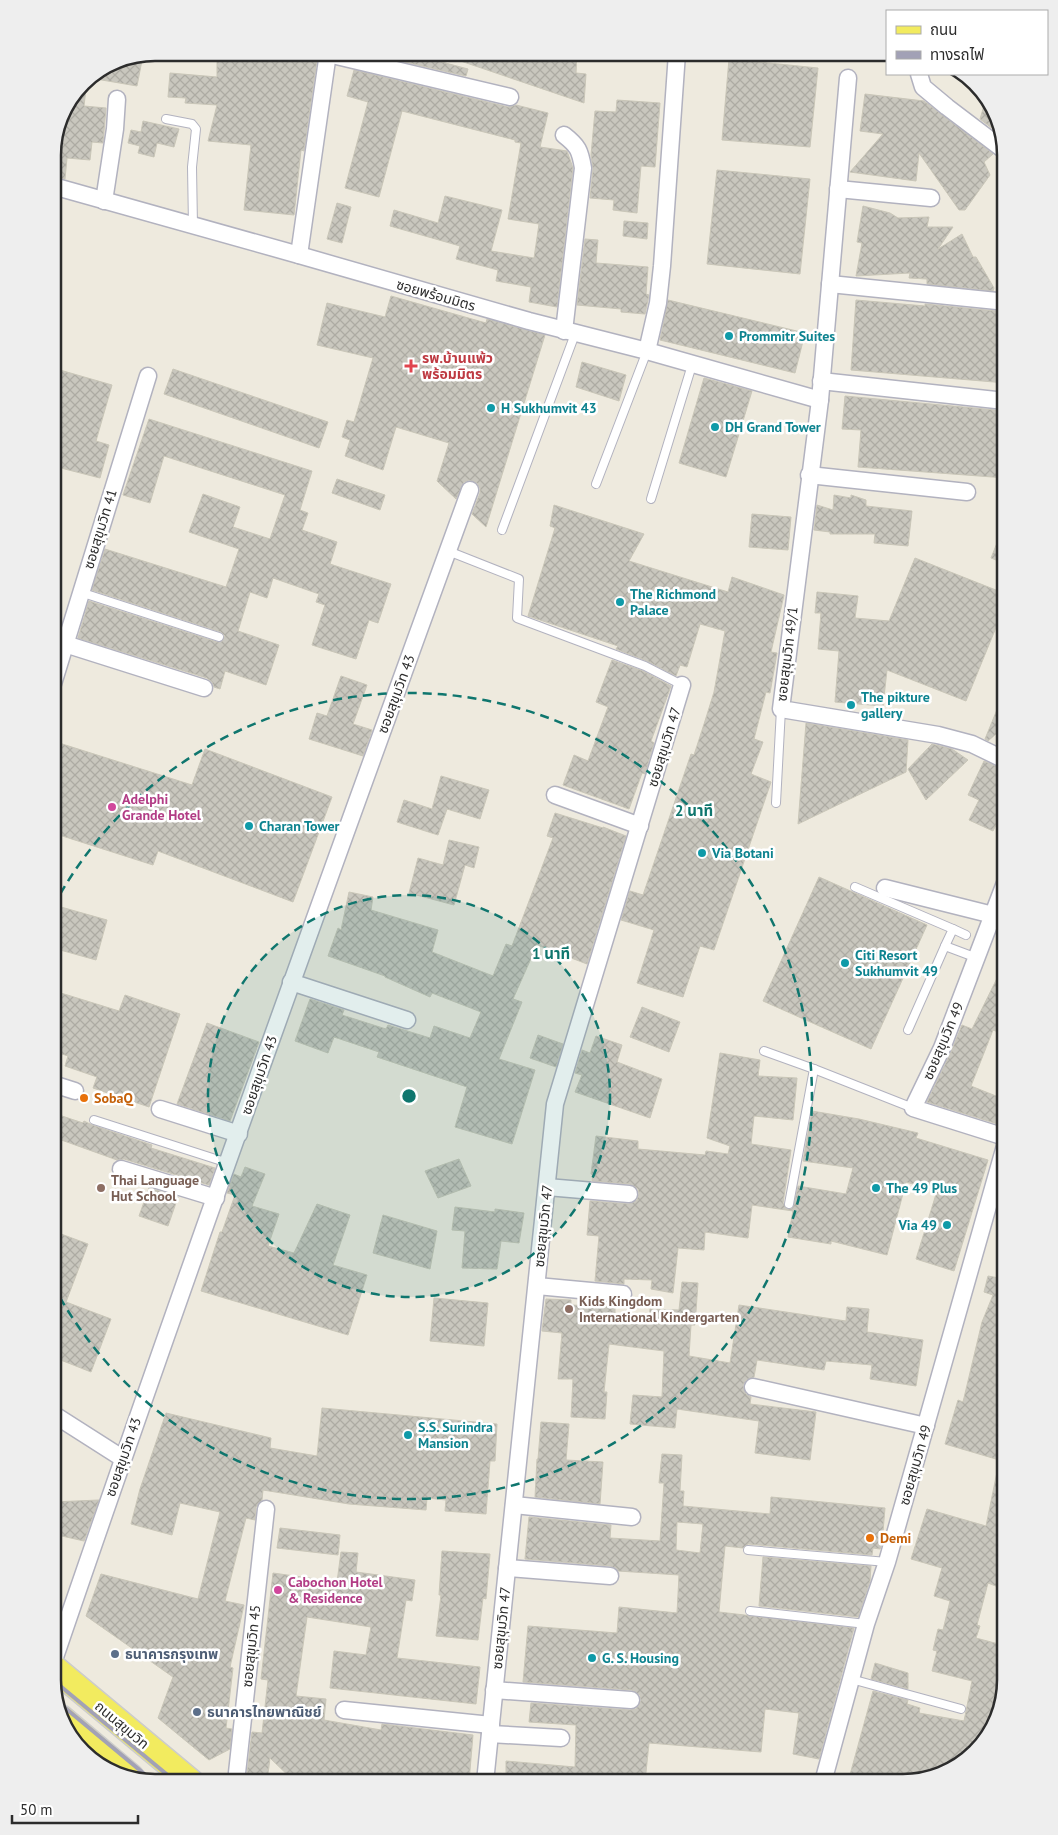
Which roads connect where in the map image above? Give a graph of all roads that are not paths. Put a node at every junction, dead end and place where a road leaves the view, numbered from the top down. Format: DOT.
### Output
graph roads {
  1 [pos="327,61"];
  2 [pos="361,61"];
  3 [pos="676,61"];
  4 [pos="919,75"];
  5 [pos="848,78"];
  6 [pos="510,97"];
  7 [pos="117,99"];
  8 [pos="166,119"];
  9 [pos="564,135"];
  10 [pos="996,144"];
  11 [pos="61,188"];
  12 [pos="838,189"];
  13 [pos="932,198"];
  14 [pos="104,201"];
  15 [pos="193,226"];
  16 [pos="298,255"];
  17 [pos="830,284"];
  18 [pos="997,301"];
  19 [pos="570,333"];
  20 [pos="647,351"];
  21 [pos="692,365"];
  22 [pos="148,376"];
  23 [pos="821,381"];
  24 [pos="820,400"];
  25 [pos="997,400"];
  26 [pos="809,475"];
  27 [pos="596,484"];
  28 [pos="470,490"];
  29 [pos="967,492"];
  30 [pos="652,499"];
  31 [pos="502,530"];
  32 [pos="448,551"];
  33 [pos="80,592"];
  34 [pos="219,637"];
  35 [pos="65,644"];
  36 [pos="61,656"];
  37 [pos="682,685"];
  38 [pos="204,688"];
  39 [pos="781,709"];
  40 [pos="997,756"];
  41 [pos="555,795"];
  42 [pos="776,803"];
  43 [pos="640,826"];
  44 [pos="855,887"];
  45 [pos="885,888"];
  46 [pos="997,917"];
  47 [pos="997,922"];
  48 [pos="953,929"];
  49 [pos="966,935"];
  50 [pos="946,946"];
  51 [pos="977,958"];
  52 [pos="291,982"];
  53 [pos="407,1020"];
  54 [pos="908,1030"];
  55 [pos="764,1051"];
  56 [pos="814,1069"];
  57 [pos="61,1087"];
  58 [pos="75,1091"];
  59 [pos="913,1108"];
  60 [pos="160,1109"];
  61 [pos="94,1120"];
  62 [pos="239,1134"];
  63 [pos="997,1134"];
  64 [pos="228,1163"];
  65 [pos="120,1169"];
  66 [pos="997,1178"];
  67 [pos="547,1187"];
  68 [pos="629,1194"];
  69 [pos="216,1198"];
  70 [pos="788,1204"];
  71 [pos="537,1286"];
  72 [pos="623,1294"];
  73 [pos="753,1387"];
  74 [pos="61,1420"];
  75 [pos="926,1426"];
  76 [pos="122,1458"];
  77 [pos="514,1505"];
  78 [pos="266,1509"];
  79 [pos="632,1517"];
  80 [pos="748,1550"];
  81 [pos="887,1562"];
  82 [pos="507,1568"];
  83 [pos="610,1576"];
  84 [pos="750,1611"];
  85 [pos="866,1624"];
  86 [pos="61,1637"];
  87 [pos="61,1674"];
  88 [pos="851,1679"];
  89 [pos="494,1690"];
  90 [pos="631,1700"];
  91 [pos="961,1709"];
  92 [pos="344,1710"];
  93 [pos="490,1729"];
  94 [pos="77,1732"];
  95 [pos="561,1738"];
  96 [pos="113,1764"];
  97 [pos="181,1774"];
  98 [pos="237,1774"];
  99 [pos="486,1774"];
  100 [pos="825,1774"];
  1 -- 16 [label="street"];
  2 -- 6 [label="street"];
  3 -- 20 [label="street"];
  4 -- 10 [label="street"];
  5 -- 12 [label="street, ซอยสุขุมวิท 49/1"];
  7 -- 14 [label="street"];
  8 -- 15 [label="lane"];
  9 -- 19 [label="street"];
  11 -- 14 [label="street, ซอยพร้อมมิตร"];
  12 -- 13 [label="street"];
  12 -- 17 [label="street, ซอยสุขุมวิท 49/1"];
  14 -- 15 [label="street, ซอยพร้อมมิตร"];
  15 -- 16 [label="street, ซอยพร้อมมิตร"];
  16 -- 19 [label="street, ซอยพร้อมมิตร"];
  17 -- 18 [label="street"];
  17 -- 23 [label="street, ซอยสุขุมวิท 49/1"];
  19 -- 20 [label="street, ซอยพร้อมมิตร"];
  19 -- 31 [label="lane"];
  20 -- 21 [label="street, ซอยพร้อมมิตร"];
  20 -- 27 [label="lane"];
  21 -- 24 [label="street, ซอยพร้อมมิตร"];
  21 -- 30 [label="lane"];
  22 -- 33 [label="street, ซอยสุขุมวิท 41"];
  23 -- 24 [label="street, ซอยสุขุมวิท 49/1"];
  23 -- 25 [label="street"];
  24 -- 26 [label="street, ซอยสุขุมวิท 49/1"];
  26 -- 29 [label="street"];
  26 -- 39 [label="street, ซอยสุขุมวิท 49/1"];
  28 -- 32 [label="street, ซอยสุขุมวิท 43"];
  32 -- 37 [label="lane"];
  32 -- 52 [label="street, ซอยสุขุมวิท 43"];
  33 -- 34 [label="lane"];
  33 -- 35 [label="street, ซอยสุขุมวิท 41"];
  35 -- 36 [label="street, ซอยสุขุมวิท 41"];
  35 -- 38 [label="street"];
  37 -- 43 [label="street, ซอยสุขุมวิท 47"];
  39 -- 40 [label="street, ซอยสุขุมวิท 49/1"];
  39 -- 42 [label="lane"];
  41 -- 43 [label="street"];
  43 -- 67 [label="street, ซอยสุขุมวิท 47"];
  44 -- 48 [label="lane"];
  45 -- 46 [label="street"];
  47 -- 51 [label="street, ซอยสุขุมวิท 49"];
  48 -- 49 [label="lane"];
  48 -- 50 [label="lane"];
  50 -- 51 [label="lane"];
  50 -- 54 [label="lane"];
  51 -- 59 [label="street, ซอยสุขุมวิท 49"];
  52 -- 53 [label="street"];
  52 -- 62 [label="street, ซอยสุขุมวิท 43"];
  55 -- 56 [label="lane"];
  56 -- 59 [label="lane"];
  56 -- 70 [label="lane"];
  57 -- 58 [label="street"];
  59 -- 63 [label="street"];
  60 -- 62 [label="street"];
  61 -- 64 [label="lane"];
  62 -- 64 [label="street, ซอยสุขุมวิท 43"];
  64 -- 69 [label="street, ซอยสุขุมวิท 43"];
  65 -- 69 [label="street"];
  66 -- 75 [label="street, ซอยสุขุมวิท 49"];
  67 -- 68 [label="street"];
  67 -- 71 [label="street, ซอยสุขุมวิท 47"];
  69 -- 76 [label="street, ซอยสุขุมวิท 43"];
  71 -- 72 [label="street"];
  71 -- 77 [label="street, ซอยสุขุมวิท 47"];
  73 -- 75 [label="street"];
  74 -- 76 [label="street"];
  75 -- 81 [label="street, ซอยสุขุมวิท 49"];
  76 -- 86 [label="street, ซอยสุขุมวิท 43"];
  77 -- 79 [label="street"];
  77 -- 82 [label="street, ซอยสุขุมวิท 47"];
  78 -- 98 [label="street, ซอยสุขุมวิท 45"];
  80 -- 81 [label="lane"];
  81 -- 85 [label="street, ซอยสุขุมวิท 49"];
  82 -- 83 [label="street"];
  82 -- 89 [label="street, ซอยสุขุมวิท 47"];
  84 -- 85 [label="lane"];
  85 -- 88 [label="street, ซอยสุขุมวิท 49"];
  87 -- 97 [label="main road, ถนนสุขุมวิท"];
  88 -- 91 [label="lane"];
  88 -- 100 [label="street, ซอยสุขุมวิท 49"];
  89 -- 90 [label="street"];
  89 -- 93 [label="street, ซอยสุขุมวิท 47"];
  92 -- 93 [label="street"];
  93 -- 95 [label="street"];
  93 -- 99 [label="street, ซอยสุขุมวิท 47"];
  94 -- 96 [label="main road"];
}
